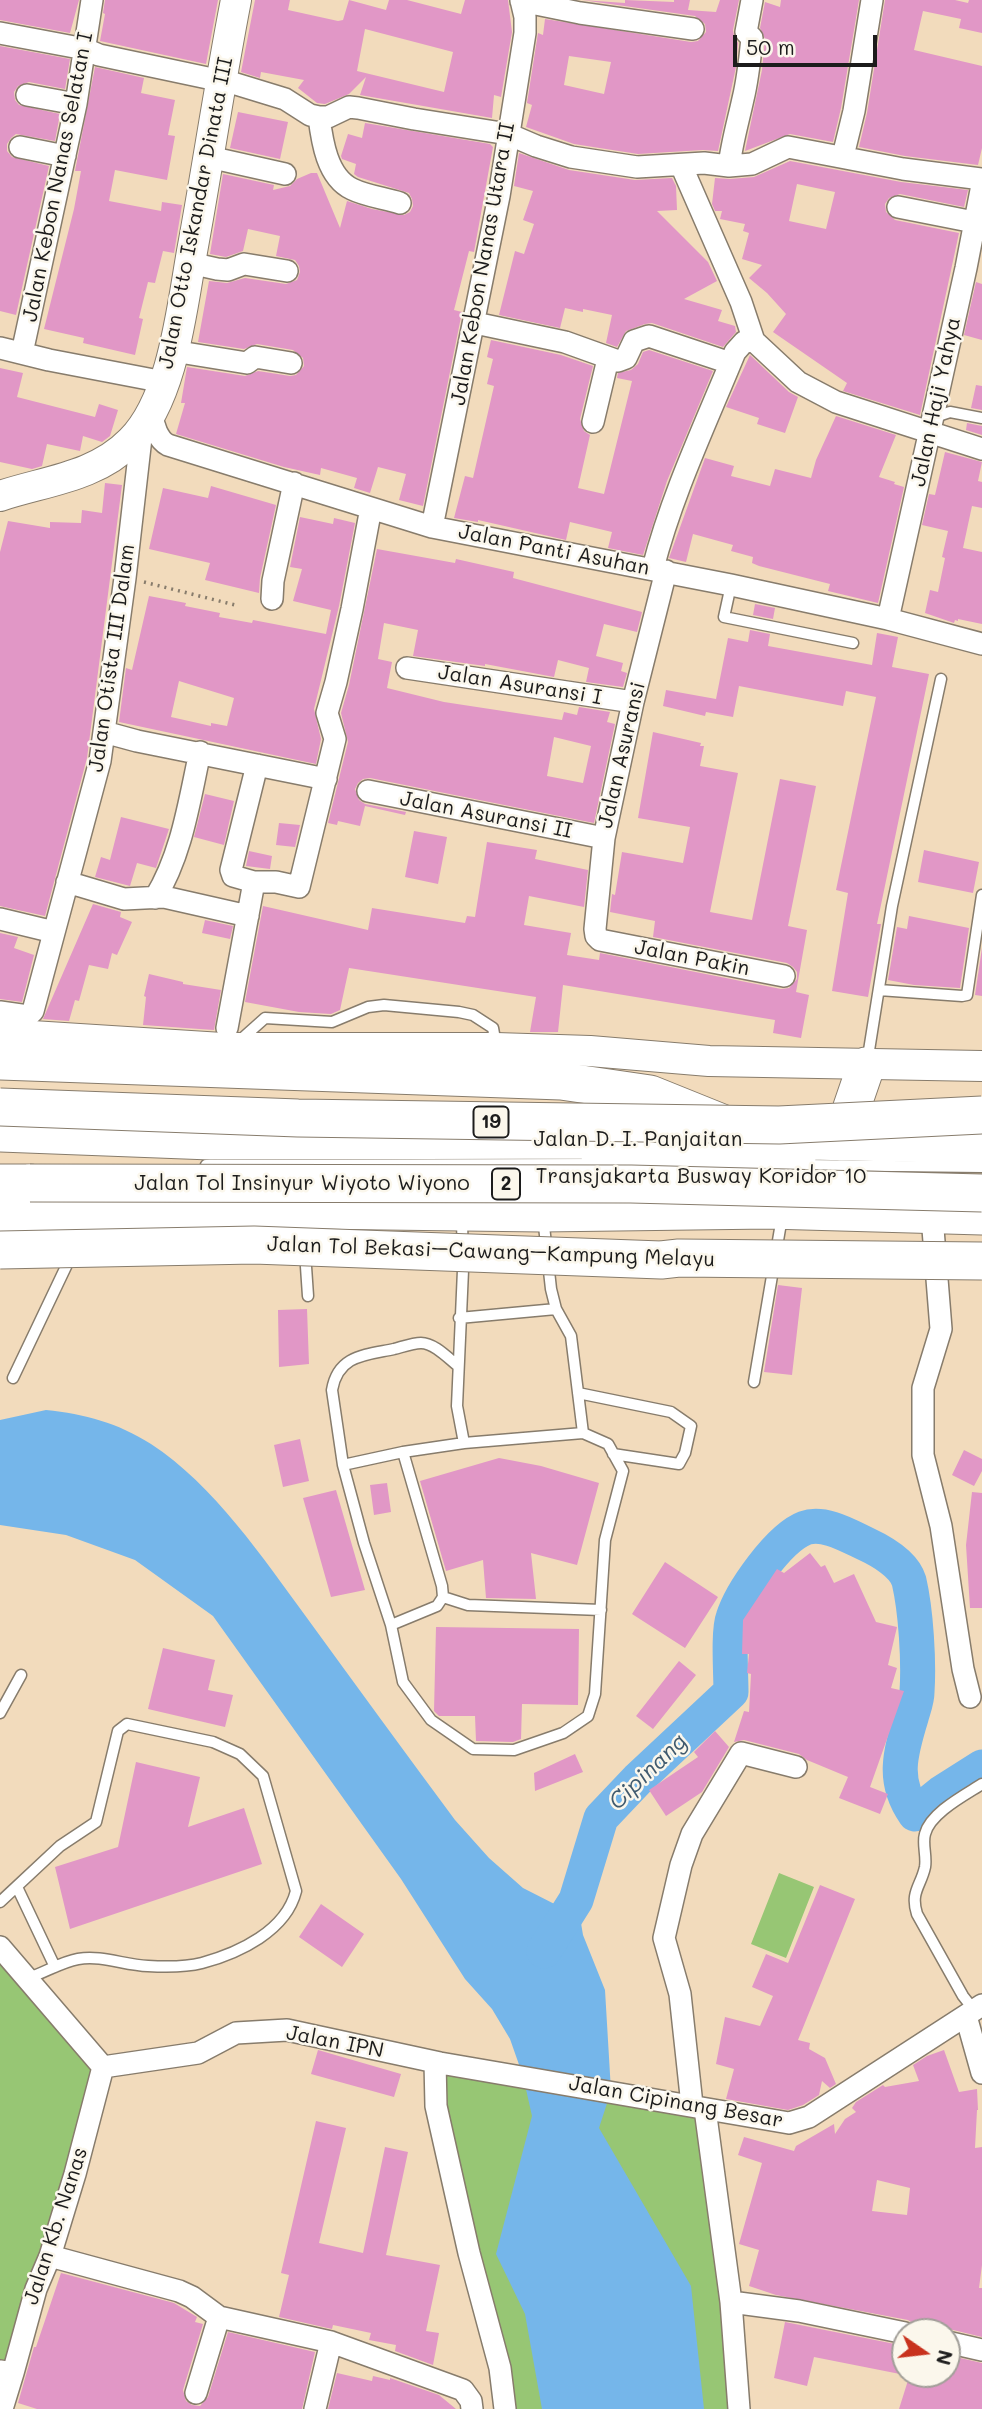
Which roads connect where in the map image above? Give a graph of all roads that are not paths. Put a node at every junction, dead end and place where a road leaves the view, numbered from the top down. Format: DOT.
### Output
graph roads {
  1 [pos="92,0"];
  2 [pos="236,0"];
  3 [pos="752,0"];
  4 [pos="872,0"];
  5 [pos="521,1"];
  6 [pos="694,29"];
  7 [pos="0,33"];
  8 [pos="85,48"];
  9 [pos="220,82"];
  10 [pos="27,95"];
  11 [pos="76,104"];
  12 [pos="319,117"];
  13 [pos="508,134"];
  14 [pos="20,147"];
  15 [pos="65,156"];
  16 [pos="843,156"];
  17 [pos="209,157"];
  18 [pos="681,165"];
  19 [pos="729,166"];
  20 [pos="285,174"];
  21 [pos="982,179"];
  22 [pos="982,185"];
  23 [pos="400,203"];
  24 [pos="898,207"];
  25 [pos="974,222"];
  26 [pos="190,263"];
  27 [pos="974,270"];
  28 [pos="286,271"];
  29 [pos="475,323"];
  30 [pos="754,341"];
  31 [pos="0,348"];
  32 [pos="173,351"];
  33 [pos="22,353"];
  34 [pos="608,359"];
  35 [pos="291,363"];
  36 [pos="730,363"];
  37 [pos="164,382"];
  38 [pos="982,418"];
  39 [pos="147,421"];
  40 [pos="593,422"];
  41 [pos="931,424"];
  42 [pos="982,449"];
  43 [pos="294,483"];
  44 [pos="0,496"];
  45 [pos="370,508"];
  46 [pos="432,527"];
  47 [pos="659,570"];
  48 [pos="731,585"];
  49 [pos="272,599"];
  50 [pos="888,620"];
  51 [pos="853,643"];
  52 [pos="982,643"];
  53 [pos="407,668"];
  54 [pos="941,679"];
  55 [pos="633,702"];
  56 [pos="104,732"];
  57 [pos="200,752"];
  58 [pos="257,765"];
  59 [pos="326,779"];
  60 [pos="368,791"];
  61 [pos="604,838"];
  62 [pos="67,882"];
  63 [pos="254,882"];
  64 [pos="982,895"];
  65 [pos="155,898"];
  66 [pos="248,916"];
  67 [pos="0,919"];
  68 [pos="54,932"];
  69 [pos="600,940"];
  70 [pos="784,976"];
  71 [pos="879,990"];
  72 [pos="0,1012"];
  73 [pos="0,1034"];
  74 [pos="230,1038"];
  75 [pos="496,1048"];
  76 [pos="0,1061"];
  77 [pos="866,1066"];
  78 [pos="982,1066"];
  79 [pos="0,1107"];
  80 [pos="0,1115"];
  81 [pos="982,1115"];
  82 [pos="0,1133"];
  83 [pos="765,1140"];
  84 [pos="840,1142"];
  85 [pos="982,1145"];
  86 [pos="0,1150"];
  87 [pos="199,1153"];
  88 [pos="982,1159"];
  89 [pos="982,1167"];
  90 [pos="0,1183"];
  91 [pos="982,1193"];
  92 [pos="982,1201"];
  93 [pos="454,1204"];
  94 [pos="542,1213"];
  95 [pos="776,1213"];
  96 [pos="0,1216"];
  97 [pos="982,1216"];
  98 [pos="305,1222"];
  99 [pos="86,1226"];
  100 [pos="933,1229"];
  101 [pos="982,1230"];
  102 [pos="0,1250"];
  103 [pos="661,1260"];
  104 [pos="982,1261"];
  105 [pos="982,1282"];
  106 [pos="308,1296"];
  107 [pos="556,1309"];
  108 [pos="459,1318"];
  109 [pos="458,1366"];
  110 [pos="13,1378"];
  111 [pos="754,1382"];
  112 [pos="578,1393"];
  113 [pos="583,1433"];
  114 [pos="464,1443"];
  115 [pos="402,1452"];
  116 [pos="613,1454"];
  117 [pos="343,1465"];
  118 [pos="443,1597"];
  119 [pos="601,1610"];
  120 [pos="391,1625"];
  121 [pos="21,1675"];
  122 [pos="970,1697"];
  123 [pos="0,1713"];
  124 [pos="796,1767"];
  125 [pos="982,1784"];
  126 [pos="17,1887"];
  127 [pos="0,1902"];
  128 [pos="0,1947"];
  129 [pos="55,1967"];
  130 [pos="28,1978"];
  131 [pos="974,2010"];
  132 [pos="438,2062"];
  133 [pos="103,2067"];
  134 [pos="982,2073"];
  135 [pos="699,2107"];
  136 [pos="50,2256"];
  137 [pos="731,2302"];
  138 [pos="219,2317"];
  139 [pos="891,2330"];
  140 [pos="331,2342"];
  141 [pos="961,2345"];
  142 [pos="982,2350"];
  143 [pos="6,2372"];
  144 [pos="196,2393"];
  145 [pos="2,2409"];
  146 [pos="314,2409"];
  147 [pos="472,2409"];
  148 [pos="505,2409"];
  149 [pos="739,2409"];
  1 -- 8 [label="street, Jalan Kebon Nanas Selatan I"];
  2 -- 9 [label="street, Jalan Otto Iskandar Dinata III"];
  3 -- 19 [label="street"];
  4 -- 16 [label="street"];
  5 -- 6 [label="street"];
  5 -- 13 [label="street, Jalan Kebon Nanas Utara II"];
  7 -- 8 [label="street"];
  8 -- 9 [label="street"];
  8 -- 11 [label="street, Jalan Kebon Nanas Selatan I"];
  9 -- 12 [label="street"];
  9 -- 17 [label="street, Jalan Otto Iskandar Dinata III"];
  10 -- 11 [label="street"];
  11 -- 15 [label="street, Jalan Kebon Nanas Selatan I"];
  12 -- 13 [label="street"];
  12 -- 23 [label="street"];
  13 -- 18 [label="street"];
  13 -- 29 [label="street, Jalan Kebon Nanas Utara II"];
  14 -- 15 [label="street"];
  15 -- 33 [label="street, Jalan Kebon Nanas Selatan I"];
  16 -- 19 [label="street"];
  16 -- 21 [label="street"];
  17 -- 20 [label="street"];
  17 -- 26 [label="street, Jalan Otto Iskandar Dinata III"];
  18 -- 19 [label="street"];
  18 -- 30 [label="street"];
  22 -- 25 [label="street, Jalan Haji Yahya"];
  24 -- 25 [label="street"];
  25 -- 27 [label="street, Jalan Haji Yahya"];
  26 -- 28 [label="street"];
  26 -- 32 [label="street, Jalan Otto Iskandar Dinata III"];
  27 -- 41 [label="street, Jalan Haji Yahya"];
  29 -- 34 [label="street"];
  29 -- 46 [label="street, Jalan Kebon Nanas Utara II"];
  30 -- 36 [label="street"];
  30 -- 41 [label="street"];
  31 -- 33 [label="street"];
  32 -- 35 [label="street"];
  32 -- 37 [label="street, Jalan Otto Iskandar Dinata III"];
  33 -- 37 [label="street"];
  34 -- 36 [label="street"];
  34 -- 40 [label="street"];
  36 -- 47 [label="street, Jalan Asuransi"];
  37 -- 39 [label="street, Jalan Otto Iskandar Dinata III"];
  38 -- 41 [label="lane"];
  39 -- 43 [label="street, Jalan Panti Asuhan"];
  39 -- 44 [label="street, Jalan Otto Iskandar Dinata III"];
  39 -- 56 [label="street, Jalan Otista III Dalam"];
  41 -- 42 [label="street"];
  41 -- 50 [label="street, Jalan Haji Yahya"];
  43 -- 45 [label="street, Jalan Panti Asuhan"];
  43 -- 49 [label="street"];
  45 -- 46 [label="street, Jalan Panti Asuhan"];
  45 -- 59 [label="street"];
  46 -- 47 [label="street, Jalan Panti Asuhan"];
  47 -- 48 [label="street, Jalan Panti Asuhan"];
  47 -- 55 [label="street, Jalan Asuransi"];
  48 -- 50 [label="street, Jalan Panti Asuhan"];
  48 -- 51 [label="lane"];
  50 -- 52 [label="street, Jalan Panti Asuhan"];
  53 -- 55 [label="street, Jalan Asuransi I"];
  54 -- 71 [label="lane"];
  55 -- 61 [label="street, Jalan Asuransi"];
  56 -- 57 [label="street"];
  56 -- 62 [label="street, Jalan Otista III Dalam"];
  57 -- 58 [label="street"];
  57 -- 65 [label="street"];
  58 -- 59 [label="street"];
  58 -- 63 [label="street"];
  59 -- 63 [label="street"];
  60 -- 61 [label="street, Jalan Asuransi II"];
  61 -- 69 [label="street, Jalan Asuransi"];
  62 -- 65 [label="street"];
  62 -- 68 [label="street, Jalan Otista III Dalam"];
  63 -- 66 [label="street"];
  64 -- 71 [label="lane"];
  65 -- 66 [label="street"];
  66 -- 74 [label="street"];
  67 -- 68 [label="street"];
  68 -- 72 [label="street, Jalan Otista III Dalam"];
  69 -- 70 [label="street, Jalan Pakin"];
  71 -- 77 [label="lane"];
  73 -- 74 [label="street"];
  74 -- 75 [label="street"];
  74 -- 75 [label="lane"];
  75 -- 77 [label="street"];
  76 -- 83 [label="highway"];
  77 -- 78 [label="street"];
  77 -- 84 [label="highway"];
  79 -- 81 [label="highway, 19, bridge"];
  80 -- 87 [label="street"];
  82 -- 87 [label="highway, Jalan D. I. Panjaitan"];
  83 -- 84 [label="highway, Jalan D. I. Panjaitan"];
  83 -- 87 [label="highway, Jalan D. I. Panjaitan"];
  84 -- 85 [label="highway, Jalan D. I. Panjaitan"];
  86 -- 88 [label="highway, Jalan Tol Insinyur Wiyoto Wiyono / 2"];
  87 -- 89 [label="lane, Transjakarta Busway Koridor 10"];
  90 -- 91 [label="highway, Jalan Tol Insinyur Wiyoto Wiyono / 2, bridge"];
  92 -- 93 [label="lane, Transjakarta Busway Koridor 10"];
  93 -- 94 [label="highway"];
  93 -- 98 [label="highway"];
  93 -- 108 [label="lane"];
  94 -- 95 [label="highway"];
  94 -- 107 [label="lane"];
  95 -- 97 [label="highway"];
  95 -- 100 [label="street"];
  95 -- 111 [label="lane"];
  96 -- 99 [label="highway"];
  98 -- 99 [label="highway"];
  98 -- 106 [label="lane"];
  99 -- 110 [label="lane"];
  100 -- 101 [label="street"];
  100 -- 122 [label="street"];
  102 -- 103 [label="highway, Jalan Tol Bekasi–Cawang–Kampung Melayu, bridge"];
  103 -- 104 [label="highway, Jalan Tol Bekasi–Cawang–Kampung Melayu, bridge"];
  103 -- 105 [label="highway, bridge"];
  107 -- 108 [label="lane"];
  107 -- 112 [label="lane"];
  108 -- 109 [label="lane"];
  109 -- 114 [label="lane"];
  109 -- 117 [label="lane"];
  112 -- 113 [label="lane"];
  112 -- 116 [label="lane"];
  113 -- 114 [label="lane"];
  113 -- 116 [label="lane"];
  114 -- 115 [label="lane"];
  115 -- 117 [label="lane"];
  115 -- 118 [label="lane"];
  116 -- 119 [label="lane"];
  117 -- 120 [label="lane"];
  118 -- 119 [label="lane"];
  118 -- 120 [label="lane"];
  119 -- 120 [label="lane"];
  121 -- 123 [label="lane"];
  124 -- 135 [label="street"];
  125 -- 131 [label="lane"];
  126 -- 127 [label="lane"];
  126 -- 129 [label="lane"];
  126 -- 129 [label="lane"];
  128 -- 130 [label="street"];
  129 -- 130 [label="lane"];
  130 -- 133 [label="street"];
  131 -- 134 [label="street"];
  131 -- 135 [label="street, Jalan Cipinang Besar"];
  132 -- 133 [label="street, Jalan IPN"];
  132 -- 135 [label="street, Jalan Cipinang Besar"];
  132 -- 148 [label="street"];
  133 -- 136 [label="street, Jalan Kb. Nanas"];
  135 -- 137 [label="street"];
  136 -- 138 [label="street"];
  136 -- 143 [label="street, Jalan Kb. Nanas"];
  137 -- 139 [label="street"];
  137 -- 149 [label="street"];
  138 -- 140 [label="street"];
  138 -- 144 [label="street"];
  140 -- 146 [label="street"];
  140 -- 147 [label="street"];
  141 -- 142 [label="street"];
  143 -- 145 [label="street, Jalan Kb. Nanas"];
}
